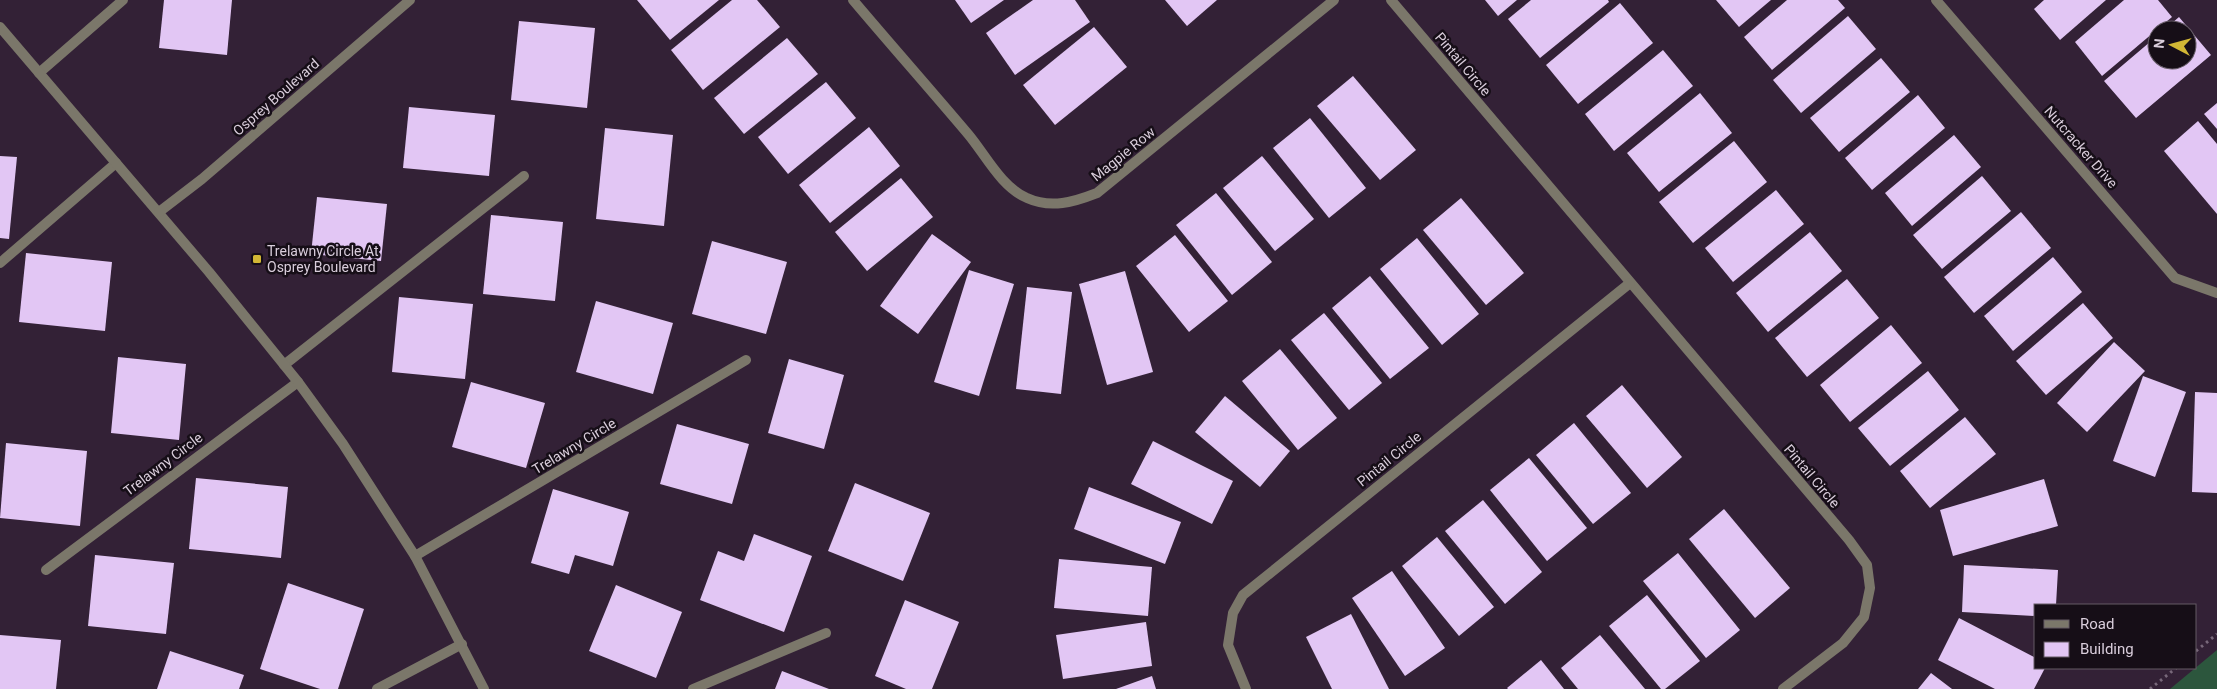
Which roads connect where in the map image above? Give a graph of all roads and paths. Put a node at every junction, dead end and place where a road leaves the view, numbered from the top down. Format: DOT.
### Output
graph roads {
  1 [pos="123,0"];
  2 [pos="410,0"];
  3 [pos="853,0"];
  4 [pos="1334,0"];
  5 [pos="1390,0"];
  6 [pos="1936,0"];
  7 [pos="0,27"];
  8 [pos="39,72"];
  9 [pos="116,163"];
  10 [pos="524,176"];
  11 [pos="159,212"];
  12 [pos="0,263"];
  13 [pos="1630,283"];
  14 [pos="2217,293"];
  15 [pos="746,360"];
  16 [pos="284,365"];
  17 [pos="298,382"];
  18 [pos="416,556"];
  19 [pos="46,570"];
  20 [pos="826,633"];
  21 [pos="2217,634"];
  22 [pos="462,644"];
  23 [pos="2197,650"];
  24 [pos="2175,669"];
  25 [pos="377,689"];
  26 [pos="484,689"];
  27 [pos="693,689"];
  28 [pos="1246,689"];
  29 [pos="1783,689"];
  30 [pos="2150,689"];
  1 -- 8 [label="street"];
  2 -- 11 [label="street, Osprey Boulevard"];
  3 -- 4 [label="street, Magpie Row"];
  5 -- 13 [label="street, Pintail Circle"];
  6 -- 14 [label="street, Nutcracker Drive"];
  7 -- 8 [label="street"];
  8 -- 9 [label="street"];
  9 -- 11 [label="street"];
  9 -- 12 [label="street"];
  10 -- 16 [label="street"];
  11 -- 16 [label="street"];
  13 -- 28 [label="street, Pintail Circle"];
  13 -- 29 [label="street, Pintail Circle"];
  15 -- 18 [label="street, Trelawny Circle"];
  16 -- 17 [label="street"];
  17 -- 18 [label="street"];
  17 -- 19 [label="street, Trelawny Circle"];
  18 -- 22 [label="street"];
  20 -- 27 [label="street"];
  21 -- 23 [label="path"];
  22 -- 25 [label="street"];
  22 -- 26 [label="street"];
  24 -- 30 [label="path"];
}
